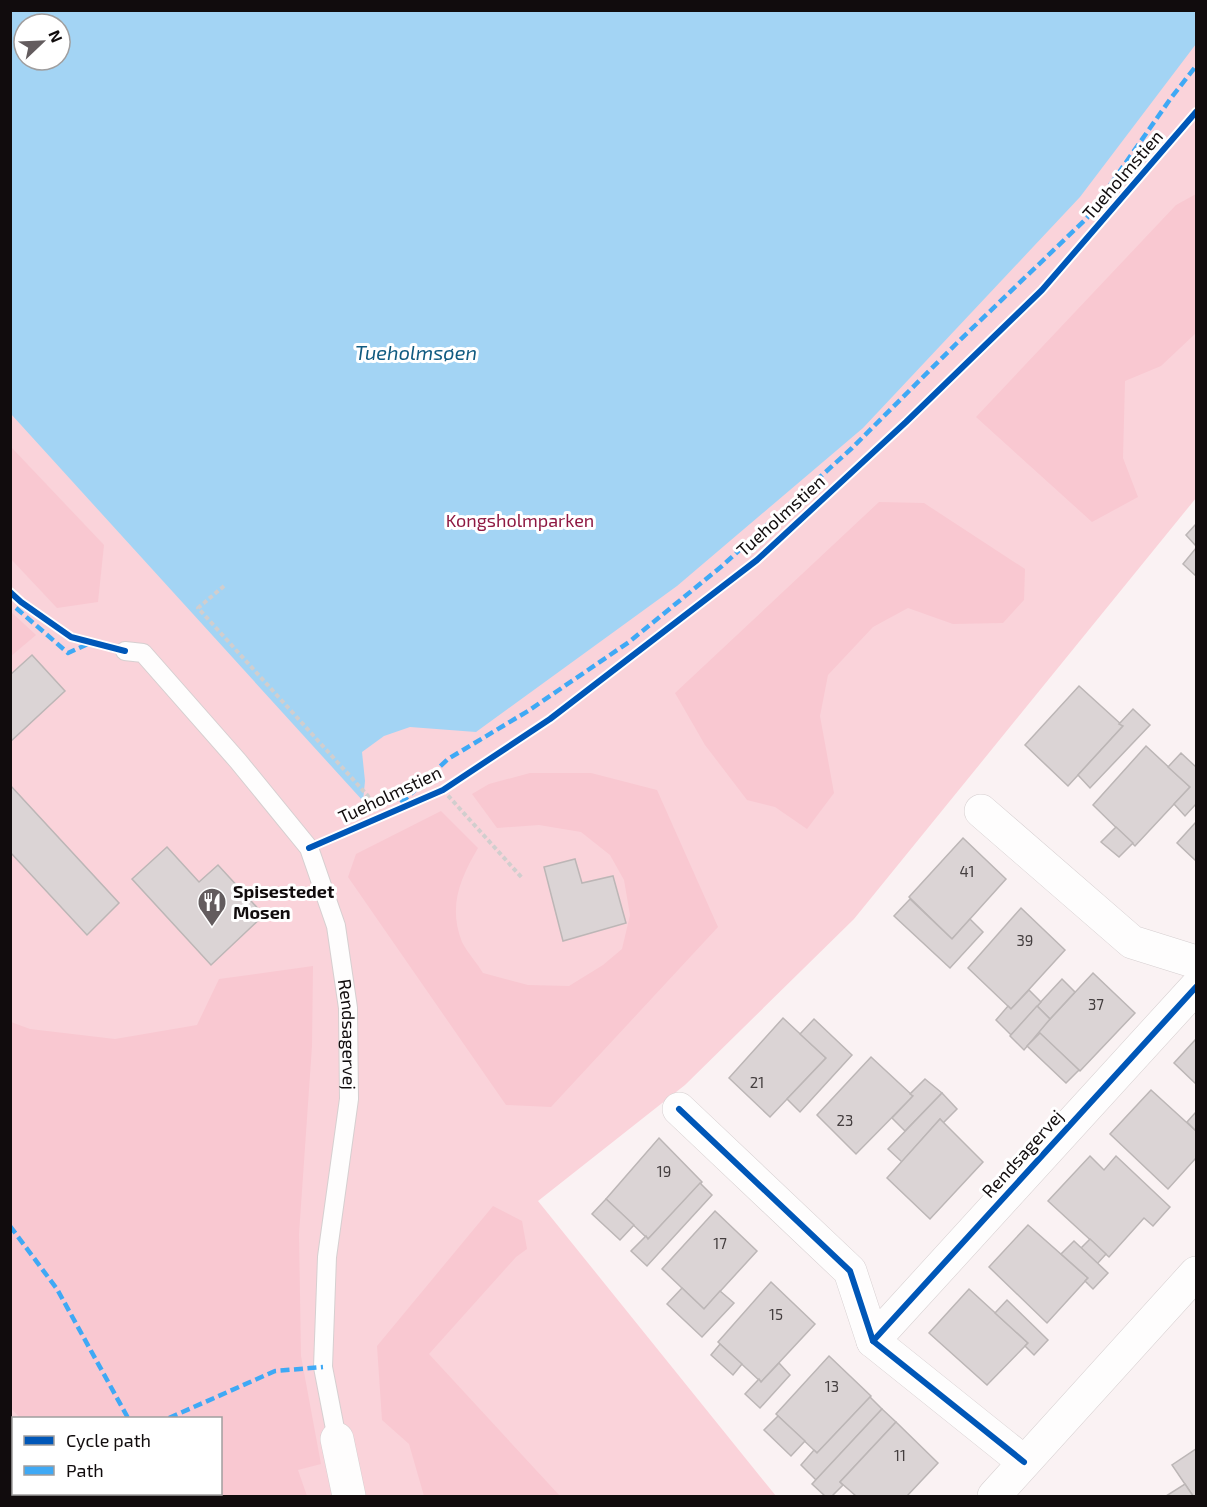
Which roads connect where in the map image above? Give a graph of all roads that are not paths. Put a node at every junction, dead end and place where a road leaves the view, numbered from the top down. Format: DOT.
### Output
graph roads {
  1 [pos="125,651"];
  2 [pos="981,811"];
  3 [pos="1197,962"];
  4 [pos="1197,987"];
  5 [pos="679,1109"];
  6 [pos="1197,1273"];
  7 [pos="873,1341"];
  8 [pos="338,1439"];
  9 [pos="1024,1462"];
  10 [pos="350,1497"];
  11 [pos="994,1497"];
  1 -- 8 [label="lane, Rendsagervej"];
  2 -- 3 [label="street"];
  4 -- 7 [label="street, Rendsagervej"];
  5 -- 7 [label="street"];
  6 -- 9 [label="street"];
  7 -- 9 [label="street"];
  8 -- 10 [label="street, Rendsagervej"];
  9 -- 11 [label="street"];
}
